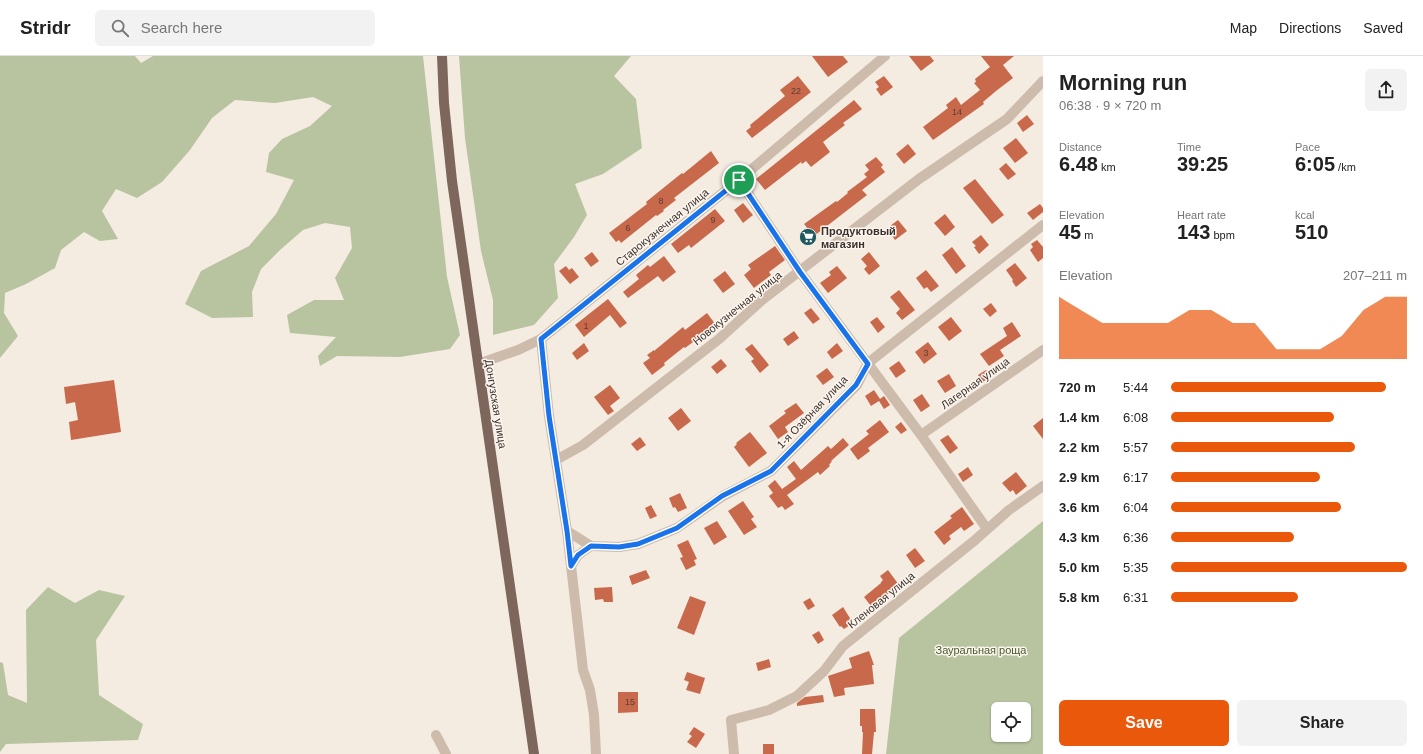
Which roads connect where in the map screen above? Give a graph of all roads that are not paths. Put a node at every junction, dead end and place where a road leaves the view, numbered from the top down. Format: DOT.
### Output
graph roads {
  1 [pos="442,56"];
  2 [pos="885,56"];
  3 [pos="1043,82"];
  4 [pos="739,180"];
  5 [pos="1043,225"];
  6 [pos="800,272"];
  7 [pos="541,339"];
  8 [pos="1043,350"];
  9 [pos="478,364"];
  10 [pos="868,364"];
  11 [pos="921,435"];
  12 [pos="556,460"];
  13 [pos="1043,486"];
  14 [pos="987,529"];
  15 [pos="567,531"];
  16 [pos="591,546"];
  17 [pos="571,566"];
  18 [pos="436,735"];
  19 [pos="446,754"];
  20 [pos="534,754"];
  21 [pos="596,754"];
  22 [pos="734,754"];
  1 -- 9 [label="main road, Донгузская улица"];
  2 -- 4 [label="street, Старокузнечная улица"];
  3 -- 6 [label="street, Новокузнечная улица"];
  4 -- 6 [label="street"];
  4 -- 7 [label="street, Старокузнечная улица"];
  5 -- 10 [label="street, 1-я Озёрная улица"];
  6 -- 10 [label="street"];
  6 -- 12 [label="street, Новокузнечная улица"];
  7 -- 9 [label="street, Старокузнечная улица"];
  7 -- 12 [label="street"];
  8 -- 11 [label="street, Лагерная улица"];
  9 -- 20 [label="main road, Донгузская улица"];
  10 -- 11 [label="street"];
  10 -- 16 [label="street, 1-я Озёрная улица"];
  11 -- 14 [label="street"];
  12 -- 15 [label="street"];
  13 -- 14 [label="street, Кленовая улица"];
  14 -- 22 [label="street, Кленовая улица"];
  15 -- 16 [label="street, 1-я Озёрная улица"];
  15 -- 17 [label="street"];
  16 -- 17 [label="street"];
  17 -- 21 [label="street"];
  18 -- 19 [label="street"];
}
